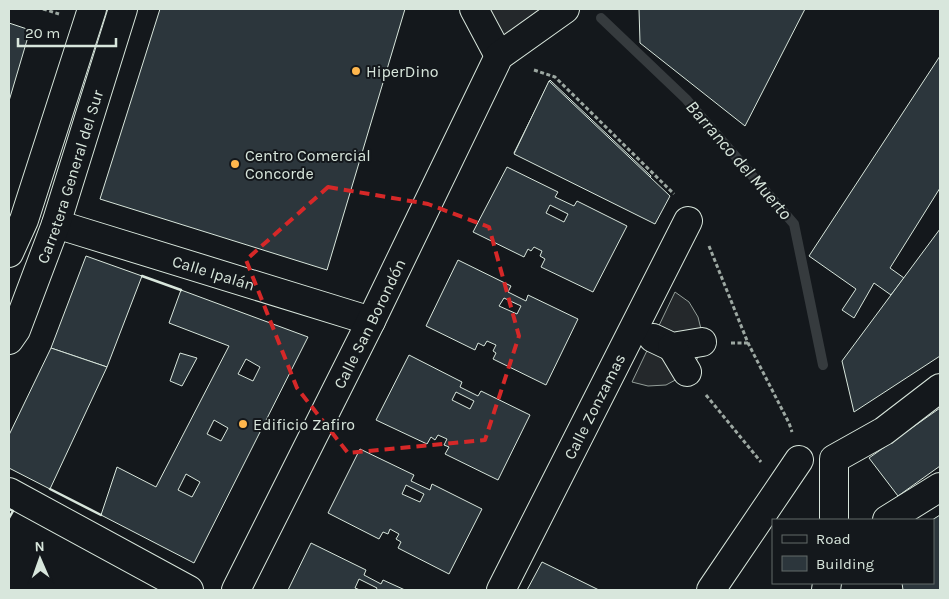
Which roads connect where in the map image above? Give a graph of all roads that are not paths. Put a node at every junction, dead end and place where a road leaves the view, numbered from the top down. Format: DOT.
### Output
graph roads {
  1 [pos="92,9"];
  2 [pos="123,9"];
  3 [pos="474,9"];
  4 [pos="555,11"];
  5 [pos="498,56"];
  6 [pos="688,221"];
  7 [pos="56,224"];
  8 [pos="9,253"];
  9 [pos="372,321"];
  10 [pos="9,340"];
  11 [pos="702,342"];
  12 [pos="687,372"];
  13 [pos="940,388"];
  14 [pos="799,460"];
  15 [pos="940,487"];
  16 [pos="9,492"];
  17 [pos="834,519"];
  18 [pos="889,519"];
  19 [pos="189,590"];
  20 [pos="236,590"];
  21 [pos="501,590"];
  22 [pos="711,590"];
  1 -- 8 [label="street, Carretera General del Sur"];
  2 -- 7 [label="street, Carretera General del Sur"];
  3 -- 5 [label="street"];
  4 -- 5 [label="street"];
  5 -- 9 [label="street, Calle San Borondón"];
  6 -- 21 [label="street, Calle Zonzamas"];
  7 -- 9 [label="street, Calle Ipalán"];
  7 -- 10 [label="street, Carretera General del Sur"];
  9 -- 20 [label="street, Calle San Borondón"];
  11 -- 12 [label="street"];
  13 -- 17 [label="street"];
  14 -- 22 [label="street"];
  15 -- 18 [label="street"];
  16 -- 19 [label="street"];
}
